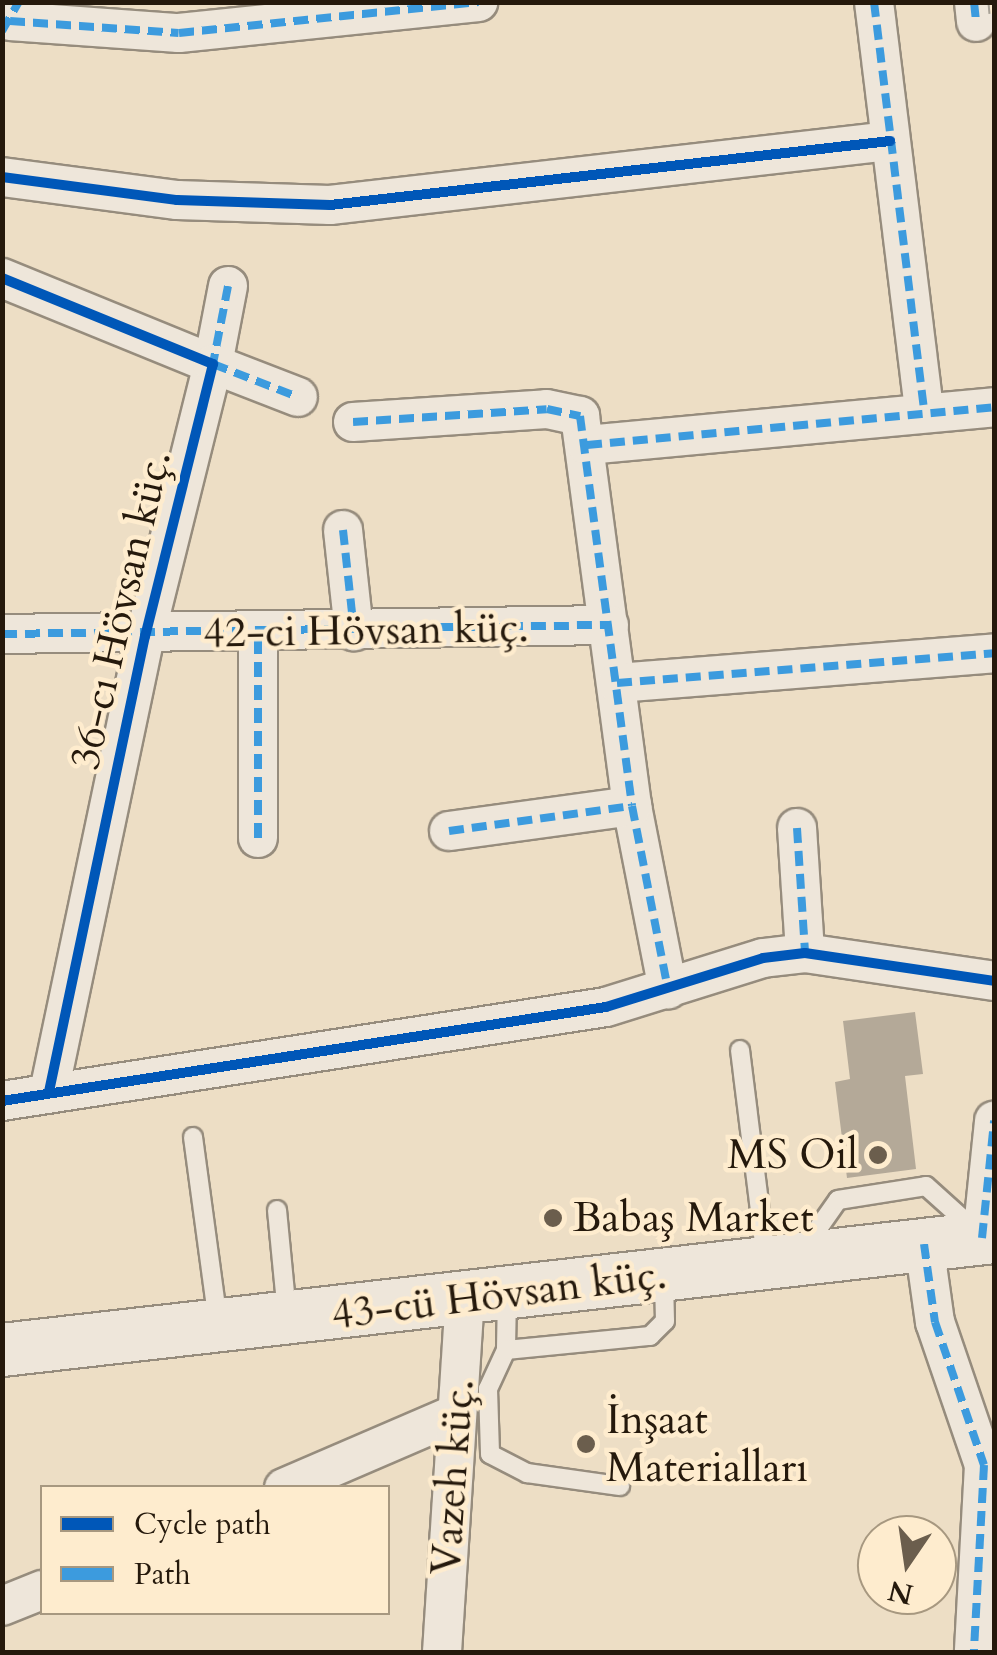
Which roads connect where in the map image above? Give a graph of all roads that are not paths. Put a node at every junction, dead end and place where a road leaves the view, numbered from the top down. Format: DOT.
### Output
graph roads {
  1 [pos="478,2"];
  2 [pos="874,2"];
  3 [pos="10,18"];
  4 [pos="890,140"];
  5 [pos="2,176"];
  6 [pos="2,278"];
  7 [pos="228,286"];
  8 [pos="213,364"];
  9 [pos="298,397"];
  10 [pos="994,408"];
  11 [pos="924,412"];
  12 [pos="353,422"];
  13 [pos="587,445"];
  14 [pos="344,530"];
  15 [pos="609,625"];
  16 [pos="354,631"];
  17 [pos="258,633"];
  18 [pos="2,634"];
  19 [pos="145,636"];
  20 [pos="994,653"];
  21 [pos="616,683"];
  22 [pos="632,806"];
  23 [pos="797,828"];
  24 [pos="449,832"];
  25 [pos="258,838"];
  26 [pos="805,953"];
  27 [pos="994,981"];
  28 [pos="668,989"];
  29 [pos="740,1050"];
  30 [pos="49,1093"];
  31 [pos="2,1101"];
  32 [pos="994,1121"];
  33 [pos="193,1137"];
  34 [pos="277,1210"];
  35 [pos="988,1237"];
  36 [pos="924,1244"];
  37 [pos="782,1261"];
  38 [pos="664,1276"];
  39 [pos="486,1298"];
  40 [pos="288,1320"];
  41 [pos="219,1327"];
  42 [pos="2,1350"];
  43 [pos="506,1350"];
  44 [pos="456,1414"];
  45 [pos="291,1485"];
  46 [pos="620,1486"];
  47 [pos="40,1591"];
  48 [pos="2,1606"];
  49 [pos="442,1652"];
  50 [pos="974,1652"];
  1 -- 3 [label="street"];
  2 -- 4 [label="street"];
  4 -- 5 [label="street"];
  4 -- 11 [label="street"];
  6 -- 8 [label="street"];
  7 -- 8 [label="street, 36-cı Hövsan küç."];
  8 -- 9 [label="street"];
  8 -- 19 [label="street, 36-cı Hövsan küç."];
  10 -- 11 [label="street"];
  11 -- 13 [label="street"];
  12 -- 13 [label="street"];
  13 -- 15 [label="street"];
  14 -- 16 [label="street"];
  15 -- 16 [label="street, 42-ci Hövsan küç."];
  15 -- 21 [label="street"];
  16 -- 17 [label="street, 42-ci Hövsan küç."];
  17 -- 19 [label="street, 42-ci Hövsan küç."];
  17 -- 25 [label="street"];
  18 -- 19 [label="street, 42-ci Hövsan küç."];
  19 -- 30 [label="street, 36-cı Hövsan küç."];
  20 -- 21 [label="street"];
  21 -- 22 [label="street"];
  22 -- 24 [label="street"];
  22 -- 28 [label="street"];
  23 -- 26 [label="street"];
  26 -- 27 [label="street"];
  26 -- 28 [label="street"];
  28 -- 30 [label="street"];
  29 -- 37 [label="lane"];
  30 -- 31 [label="street"];
  32 -- 35 [label="street"];
  33 -- 41 [label="lane"];
  34 -- 40 [label="lane"];
  35 -- 36 [label="main road, 43-cü Hövsan küç."];
  35 -- 37 [label="lane"];
  36 -- 37 [label="main road, 43-cü Hövsan küç."];
  36 -- 50 [label="street"];
  37 -- 38 [label="main road, 43-cü Hövsan küç."];
  38 -- 39 [label="main road, 43-cü Hövsan küç."];
  38 -- 43 [label="lane"];
  39 -- 40 [label="main road, 43-cü Hövsan küç."];
  39 -- 43 [label="lane"];
  39 -- 44 [label="street, Vazeh küç."];
  40 -- 41 [label="main road, 43-cü Hövsan küç."];
  41 -- 42 [label="main road, 43-cü Hövsan küç."];
  43 -- 46 [label="lane"];
  44 -- 45 [label="street"];
  44 -- 49 [label="street, Vazeh küç."];
  47 -- 48 [label="street"];
}
